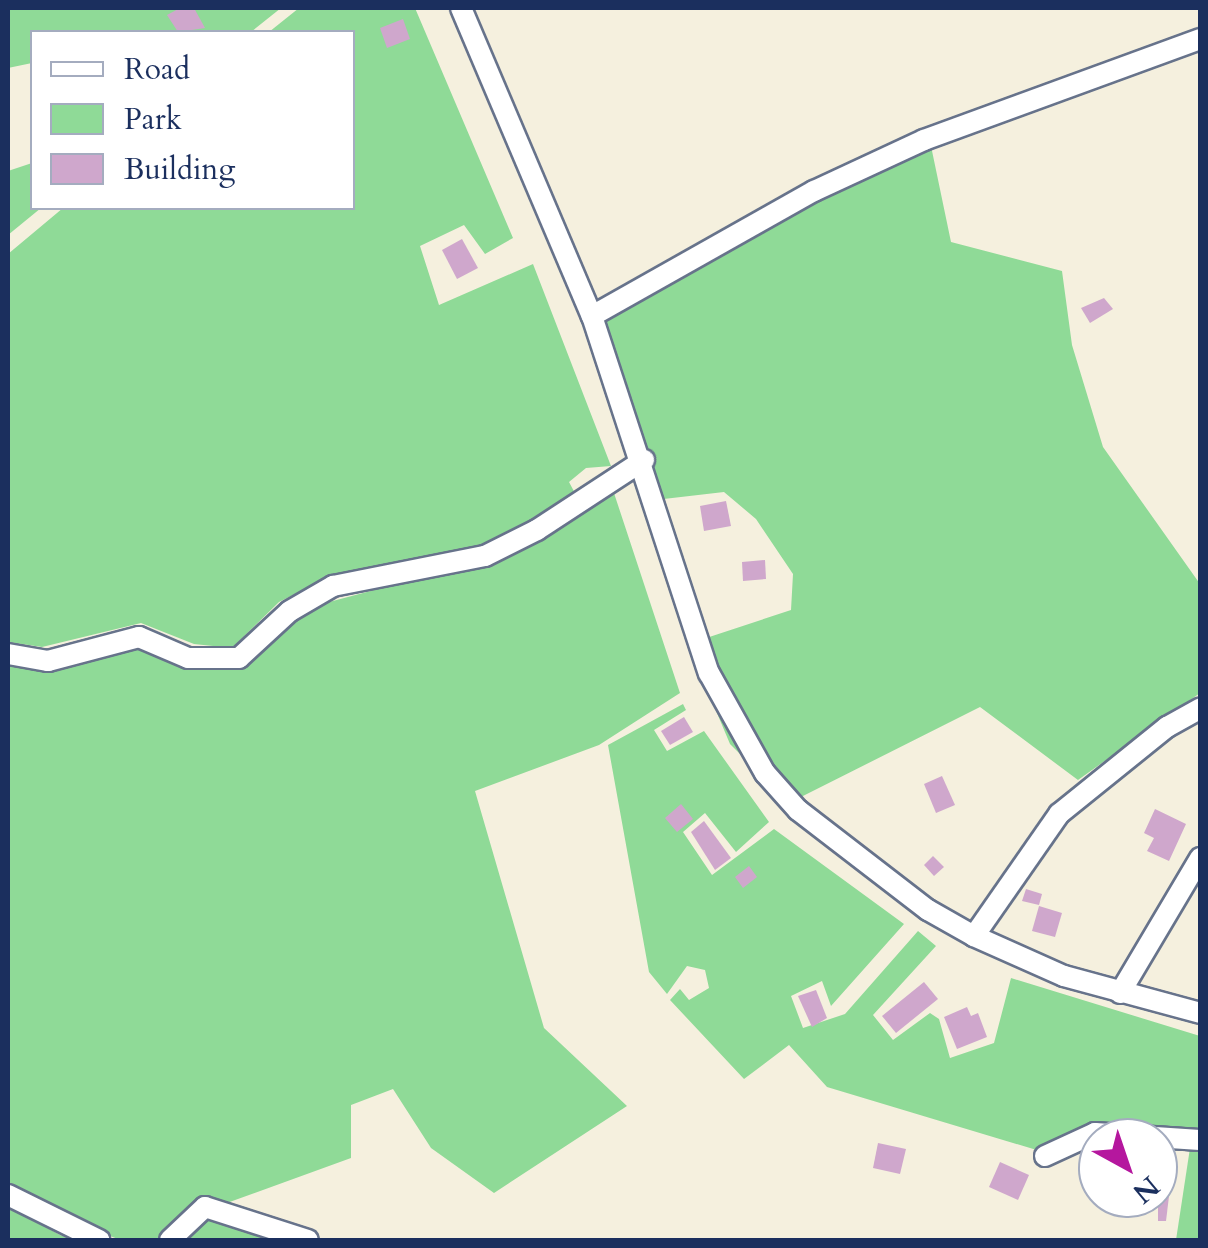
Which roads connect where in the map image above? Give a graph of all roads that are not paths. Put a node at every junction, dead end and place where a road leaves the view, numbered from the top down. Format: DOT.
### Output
graph roads {
  1 [pos="460,8"];
  2 [pos="1200,38"];
  3 [pos="592,316"];
  4 [pos="644,460"];
  5 [pos="8,654"];
  6 [pos="1200,710"];
  7 [pos="1200,858"];
  8 [pos="974,936"];
  9 [pos="1120,993"];
  10 [pos="1200,1014"];
  11 [pos="1200,1140"];
  12 [pos="1045,1156"];
  13 [pos="8,1195"];
  14 [pos="100,1240"];
  15 [pos="170,1240"];
  16 [pos="308,1240"];
  1 -- 3 [label="street"];
  2 -- 3 [label="street"];
  3 -- 4 [label="street"];
  4 -- 5 [label="street"];
  4 -- 8 [label="street"];
  6 -- 8 [label="street"];
  7 -- 9 [label="street"];
  8 -- 9 [label="street"];
  9 -- 10 [label="street"];
  11 -- 12 [label="street"];
  13 -- 14 [label="street"];
  15 -- 16 [label="street"];
}
